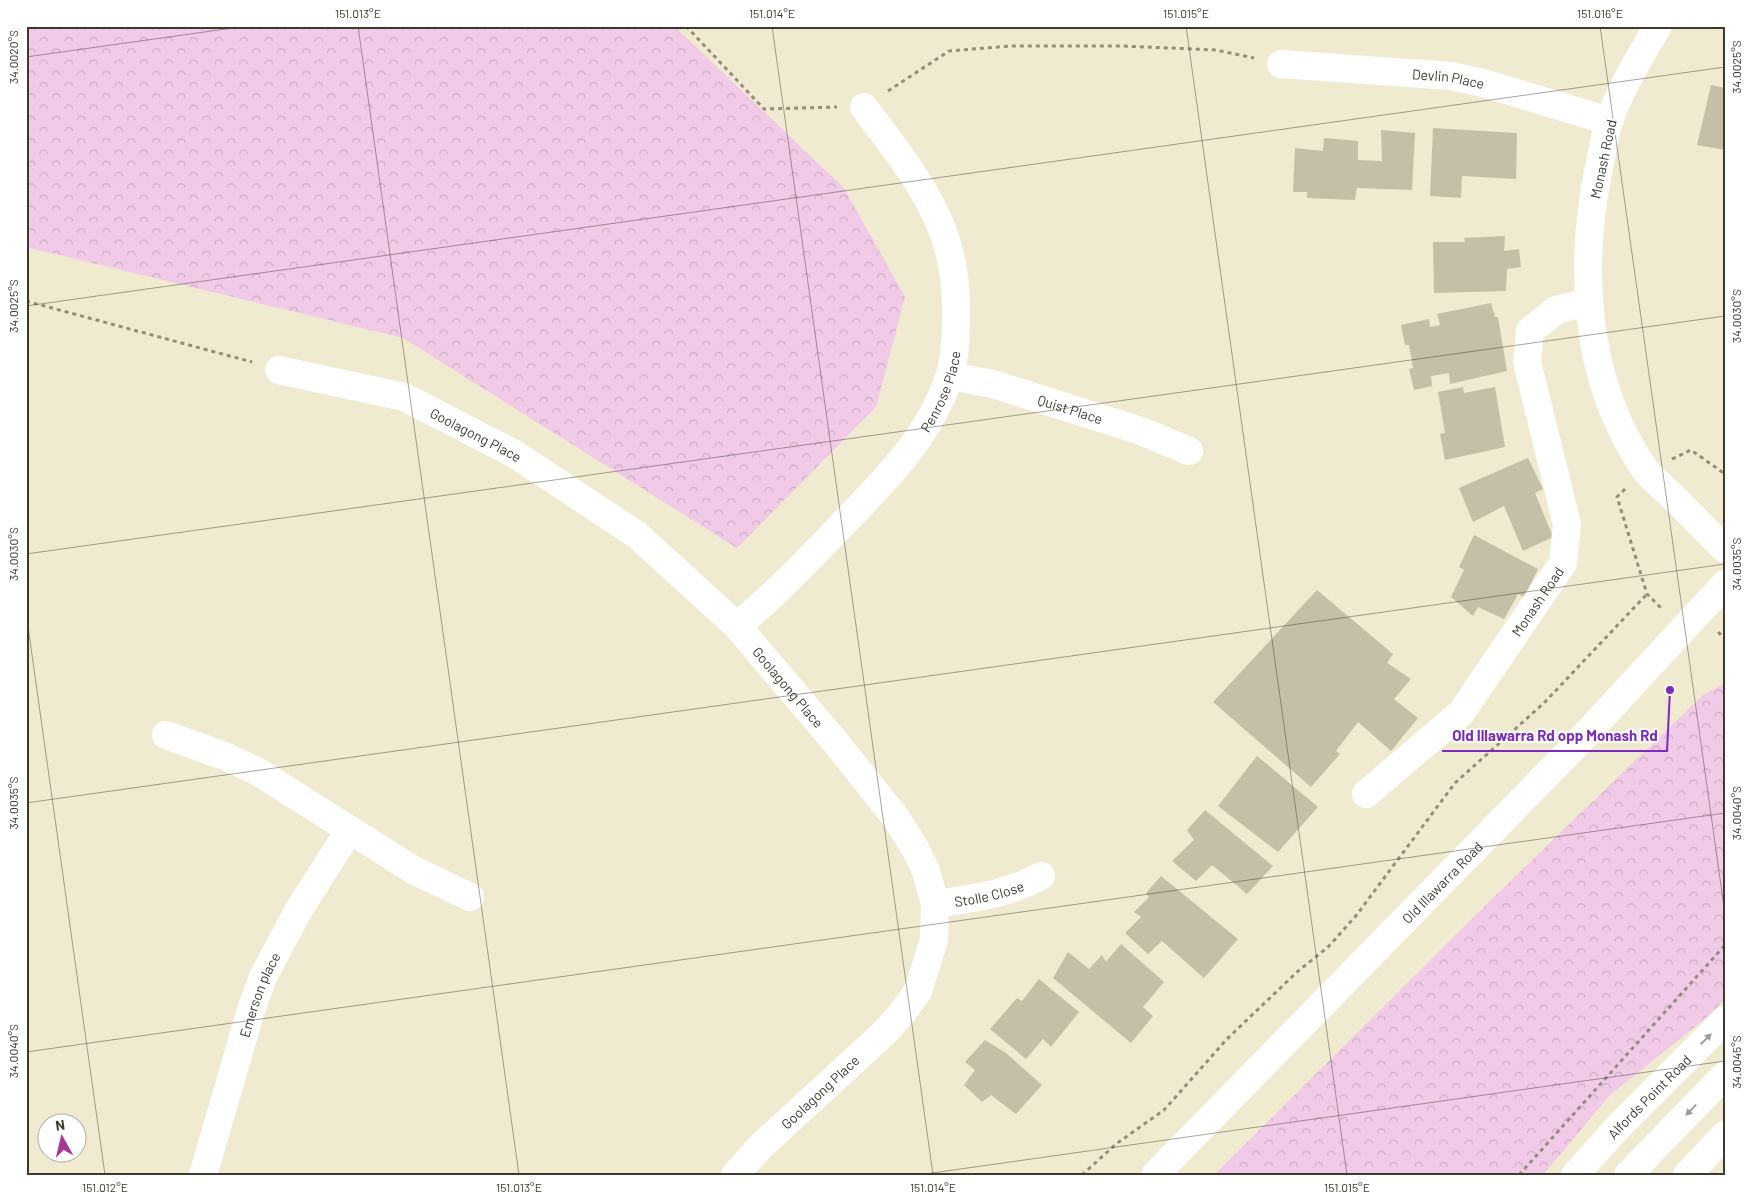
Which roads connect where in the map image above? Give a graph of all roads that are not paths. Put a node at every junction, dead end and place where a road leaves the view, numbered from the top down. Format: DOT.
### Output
graph roads {
  1 [pos="1658,26"];
  2 [pos="1281,64"];
  3 [pos="864,107"];
  4 [pos="1609,121"];
  5 [pos="1588,302"];
  6 [pos="279,370"];
  7 [pos="950,376"];
  8 [pos="1189,451"];
  9 [pos="1725,549"];
  10 [pos="1725,584"];
  11 [pos="738,626"];
  12 [pos="166,735"];
  13 [pos="1366,794"];
  14 [pos="349,831"];
  15 [pos="1041,876"];
  16 [pos="470,897"];
  17 [pos="935,904"];
  18 [pos="1725,1020"];
  19 [pos="1725,1075"];
  20 [pos="1725,1135"];
  21 [pos="203,1175"];
  22 [pos="735,1175"];
  23 [pos="1155,1175"];
  24 [pos="1575,1175"];
  25 [pos="1628,1175"];
  26 [pos="1688,1175"];
  1 -- 4 [label="main road, Monash Road"];
  2 -- 4 [label="main road, Devlin Place"];
  3 -- 7 [label="main road, Penrose Place"];
  4 -- 5 [label="main road, Monash Road"];
  5 -- 9 [label="main road, Monash Road"];
  5 -- 13 [label="main road, Monash Road"];
  6 -- 11 [label="main road, Goolagong Place"];
  7 -- 8 [label="main road, Quist Place"];
  7 -- 11 [label="main road, Penrose Place"];
  10 -- 23 [label="main road, Old Illawarra Road"];
  11 -- 17 [label="main road, Goolagong Place"];
  12 -- 14 [label="main road"];
  14 -- 16 [label="main road"];
  14 -- 21 [label="main road, Emerson place"];
  15 -- 17 [label="main road, Stolle Close"];
  17 -- 22 [label="main road, Goolagong Place"];
  24 -- 18 [label="main road, Alfords Point Road, one-way"];
  19 -- 25 [label="main road, one-way"];
  20 -- 26 [label="main road"];
}
